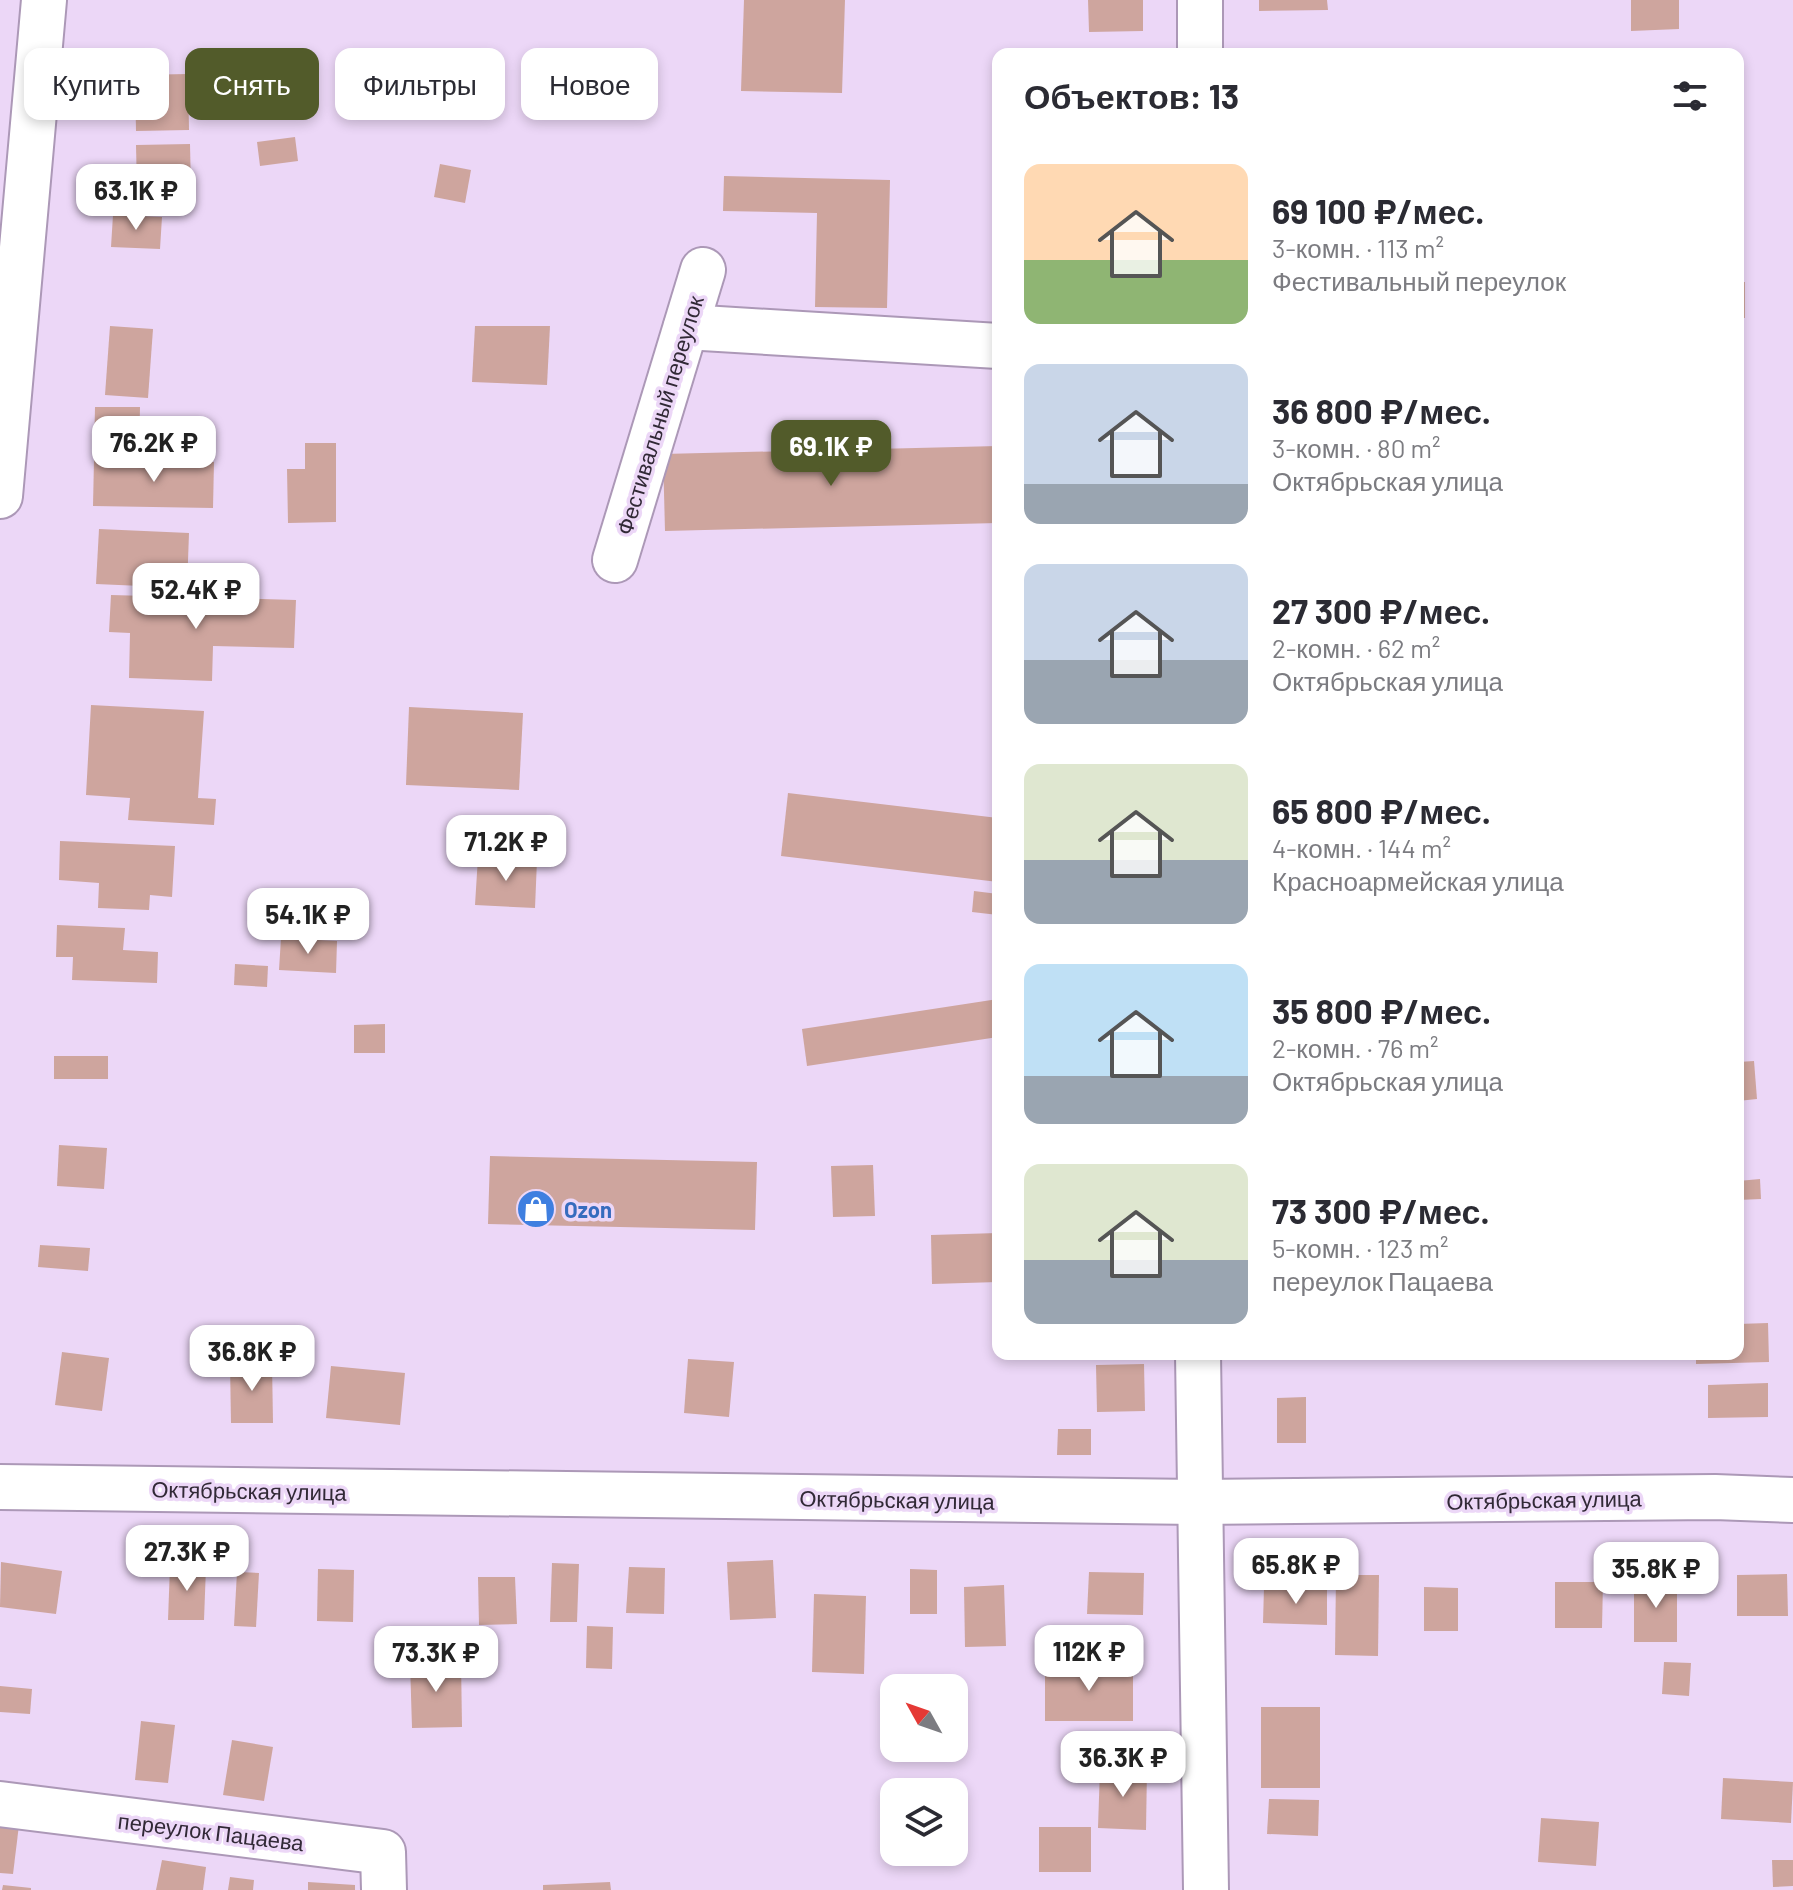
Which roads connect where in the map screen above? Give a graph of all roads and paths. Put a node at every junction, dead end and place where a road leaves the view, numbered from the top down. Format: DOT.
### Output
graph roads {
  1 [pos="44,0"];
  2 [pos="1200,0"];
  3 [pos="1200,48"];
  4 [pos="703,270"];
  5 [pos="686,327"];
  6 [pos="992,346"];
  7 [pos="0,496"];
  8 [pos="615,560"];
  9 [pos="1198,1360"];
  10 [pos="0,1487"];
  11 [pos="1793,1500"];
  12 [pos="1198,1502"];
  13 [pos="0,1804"];
  14 [pos="384,1890"];
  15 [pos="1206,1890"];
  1 -- 7 [label="street"];
  2 -- 3 [label="street"];
  4 -- 5 [label="street, Фестивальный переулок"];
  5 -- 6 [label="street"];
  5 -- 8 [label="street, Фестивальный переулок"];
  9 -- 12 [label="street"];
  10 -- 12 [label="street, Октябрьская улица"];
  11 -- 12 [label="street, Октябрьская улица"];
  12 -- 15 [label="street"];
  13 -- 14 [label="street, переулок Пацаева"];
}
